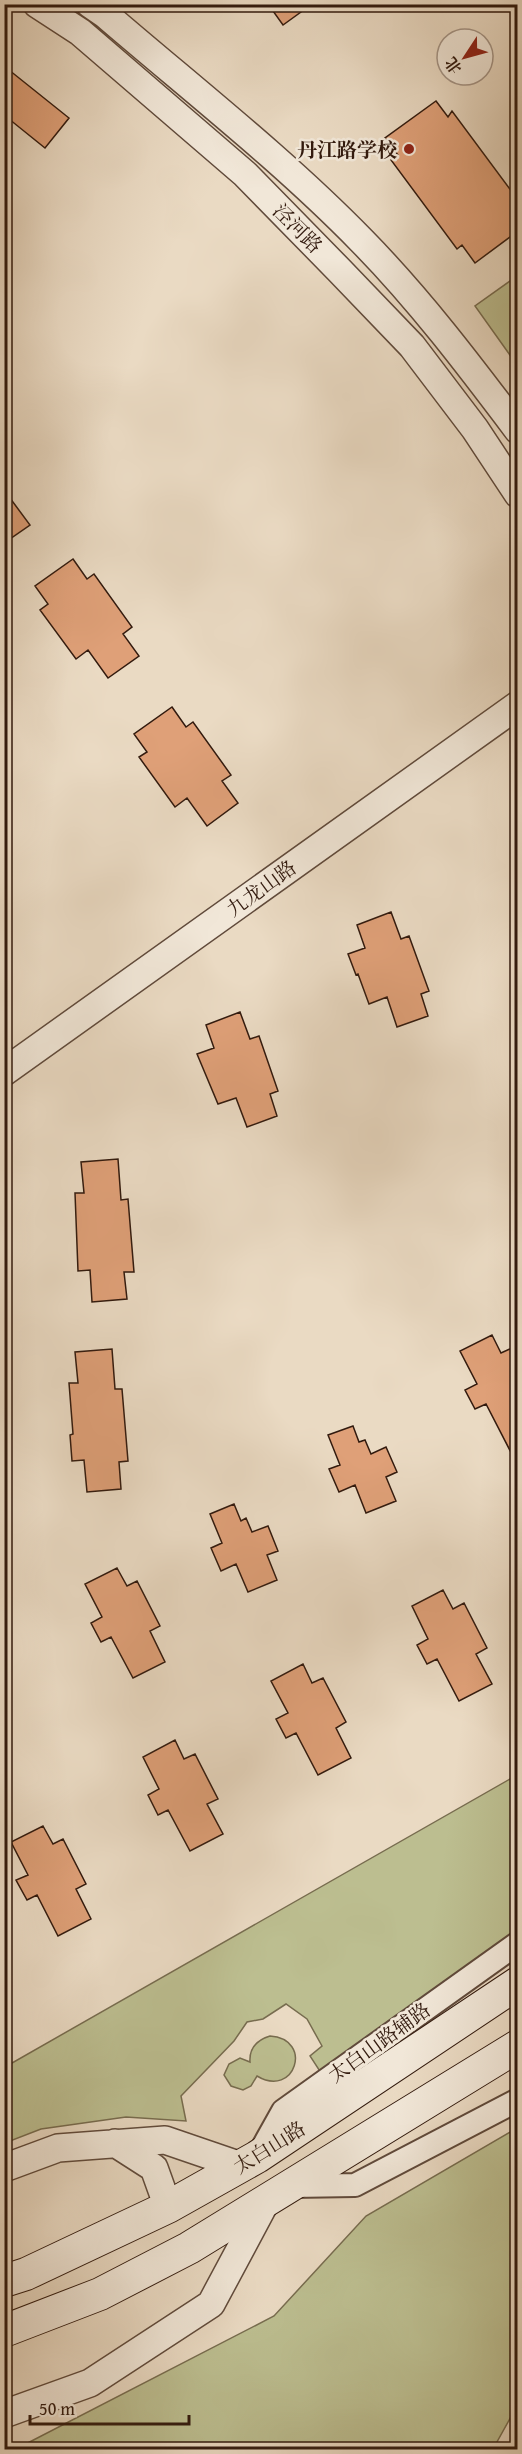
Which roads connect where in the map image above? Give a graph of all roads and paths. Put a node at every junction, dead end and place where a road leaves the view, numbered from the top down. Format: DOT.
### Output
graph roads {
  1 [pos="37,4"];
  2 [pos="90,4"];
  3 [pos="518,430"];
  4 [pos="518,494"];
  5 [pos="518,705"];
  6 [pos="4,1072"];
  7 [pos="518,1943"];
  8 [pos="518,1983"];
  9 [pos="518,2046"];
  10 [pos="518,2100"];
  11 [pos="115,2143"];
  12 [pos="249,2161"];
  13 [pos="4,2168"];
  14 [pos="292,2186"];
  15 [pos="265,2203"];
  16 [pos="168,2207"];
  17 [pos="4,2281"];
  18 [pos="4,2331"];
  19 [pos="4,2414"];
  1 -- 4 [label="street, 泾河路"];
  2 -- 3 [label="street, 泾河路"];
  5 -- 6 [label="street, 九龙山路"];
  7 -- 12 [label="street, 太白山路辅路"];
  8 -- 12 [label="main road, 太白山路"];
  9 -- 14 [label="main road"];
  10 -- 14 [label="street"];
  11 -- 12 [label="street"];
  11 -- 13 [label="street"];
  11 -- 16 [label="street"];
  12 -- 16 [label="main road, 太白山路"];
  14 -- 15 [label="main road"];
  15 -- 18 [label="main road"];
  15 -- 19 [label="street"];
  16 -- 17 [label="main road, 太白山路"];
}
